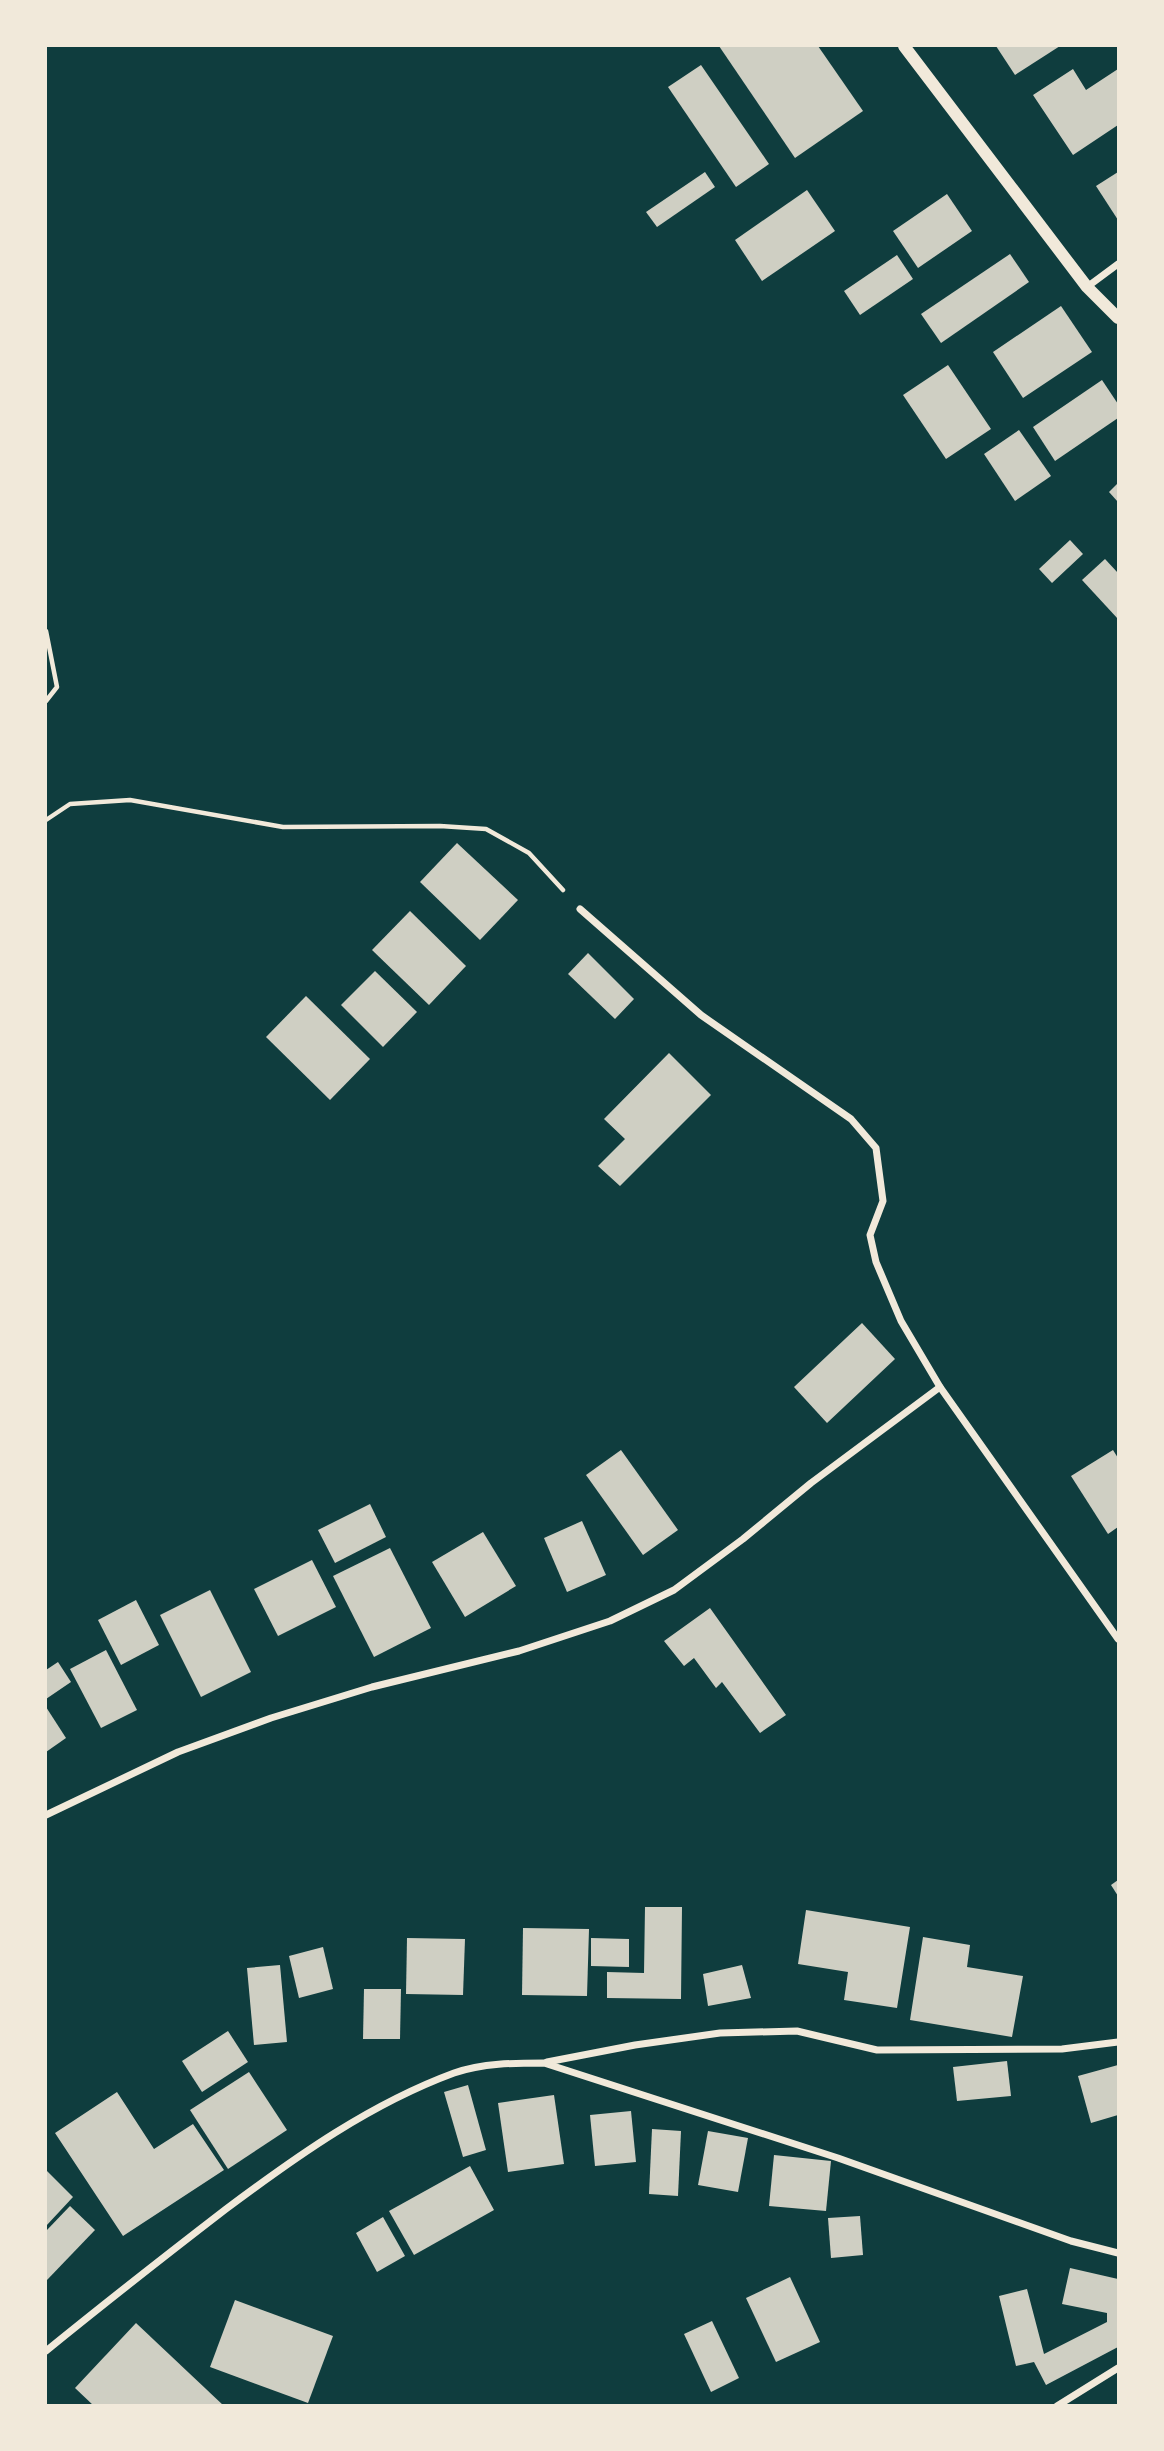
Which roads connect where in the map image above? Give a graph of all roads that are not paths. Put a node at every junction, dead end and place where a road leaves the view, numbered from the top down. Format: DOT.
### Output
graph roads {
  1 [pos="904,46"];
  2 [pos="1118,264"];
  3 [pos="1087,287"];
  4 [pos="1118,318"];
  5 [pos="580,909"];
  6 [pos="940,1387"];
  7 [pos="1118,1639"];
  8 [pos="46,1815"];
  9 [pos="1118,2042"];
  10 [pos="544,2063"];
  11 [pos="1118,2253"];
  12 [pos="46,2351"];
  13 [pos="1118,2368"];
  14 [pos="1058,2406"];
  1 -- 3 [label="street"];
  2 -- 3 [label="street"];
  3 -- 4 [label="street"];
  5 -- 6 [label="street"];
  6 -- 7 [label="street"];
  6 -- 8 [label="street"];
  9 -- 10 [label="street"];
  10 -- 11 [label="street"];
  10 -- 12 [label="street"];
  13 -- 14 [label="street"];
}
